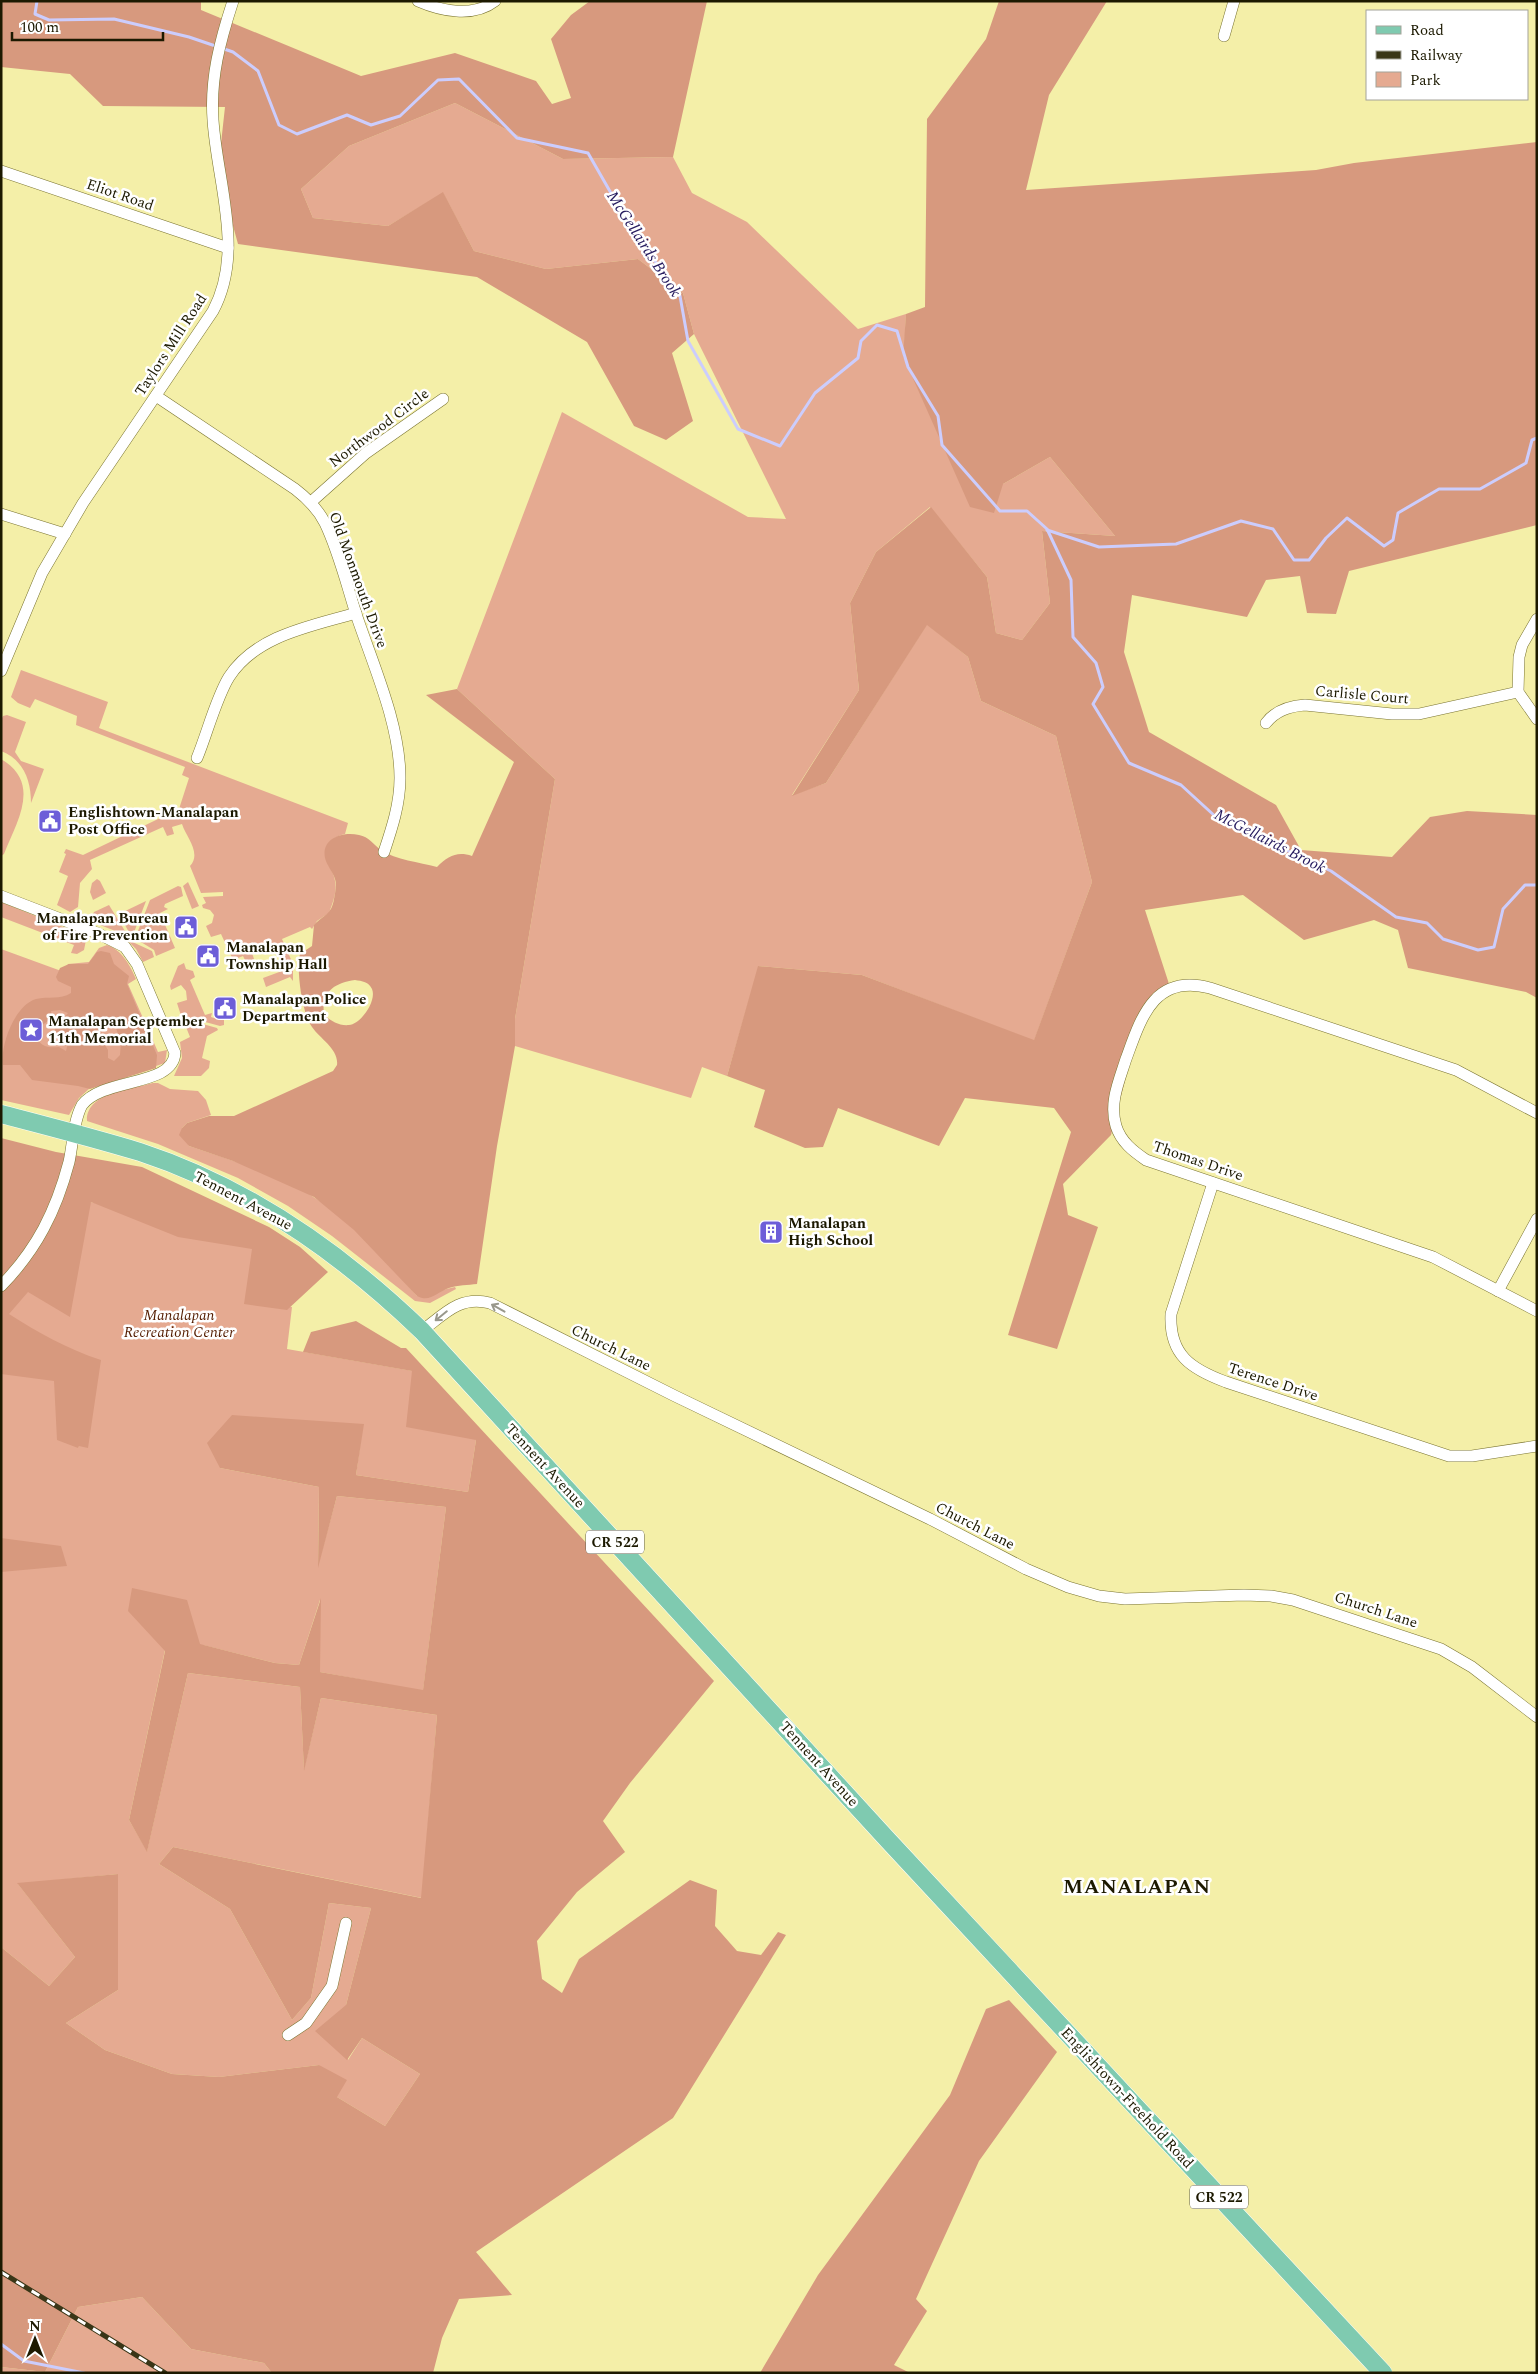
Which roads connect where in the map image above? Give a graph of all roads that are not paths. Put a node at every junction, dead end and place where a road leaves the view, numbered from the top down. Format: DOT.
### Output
graph roads {
  1 [pos="233,1"];
  2 [pos="418,1"];
  3 [pos="495,1"];
  4 [pos="1234,1"];
  5 [pos="1224,36"];
  6 [pos="1,171"];
  7 [pos="228,248"];
  8 [pos="156,396"];
  9 [pos="443,399"];
  10 [pos="311,502"];
  11 [pos="1,514"];
  12 [pos="65,534"];
  13 [pos="356,613"];
  14 [pos="1537,619"];
  15 [pos="1,671"];
  16 [pos="1518,692"];
  17 [pos="1537,719"];
  18 [pos="1266,722"];
  19 [pos="197,758"];
  20 [pos="384,852"];
  21 [pos="1,896"];
  22 [pos="1537,1113"];
  23 [pos="1,1114"];
  24 [pos="74,1134"];
  25 [pos="1214,1183"];
  26 [pos="1537,1219"];
  27 [pos="1,1286"];
  28 [pos="1498,1291"];
  29 [pos="1537,1311"];
  30 [pos="422,1331"];
  31 [pos="1537,1446"];
  32 [pos="1537,1717"];
  33 [pos="346,1923"];
  34 [pos="1055,2020"];
  35 [pos="288,2035"];
  36 [pos="1383,2373"];
  1 -- 7 [label="street, Taylors Mill Road"];
  2 -- 3 [label="street"];
  4 -- 5 [label="street"];
  6 -- 7 [label="street, Eliot Road"];
  7 -- 8 [label="street, Taylors Mill Road"];
  8 -- 10 [label="street, Old Monmouth Drive"];
  8 -- 12 [label="street, Taylors Mill Road"];
  9 -- 10 [label="street, Northwood Circle"];
  10 -- 13 [label="street, Old Monmouth Drive"];
  11 -- 12 [label="street"];
  12 -- 15 [label="street, Taylors Mill Road"];
  13 -- 19 [label="street"];
  13 -- 20 [label="street, Old Monmouth Drive"];
  14 -- 16 [label="street"];
  16 -- 17 [label="street"];
  16 -- 18 [label="street, Carlisle Court"];
  21 -- 24 [label="street"];
  22 -- 25 [label="street, Thomas Drive"];
  23 -- 24 [label="main road, Tennent Avenue / CR 522"];
  24 -- 27 [label="street"];
  24 -- 30 [label="main road, Tennent Avenue / CR 522"];
  25 -- 28 [label="street, Thomas Drive"];
  25 -- 31 [label="street, Terence Drive"];
  26 -- 28 [label="street"];
  28 -- 29 [label="street, Thomas Drive"];
  32 -- 30 [label="street, Church Lane, one-way"];
  30 -- 34 [label="main road, Tennent Avenue / CR 522"];
  33 -- 35 [label="street"];
  34 -- 36 [label="main road, Englishtown-Freehold Road / CR 522"];
}
